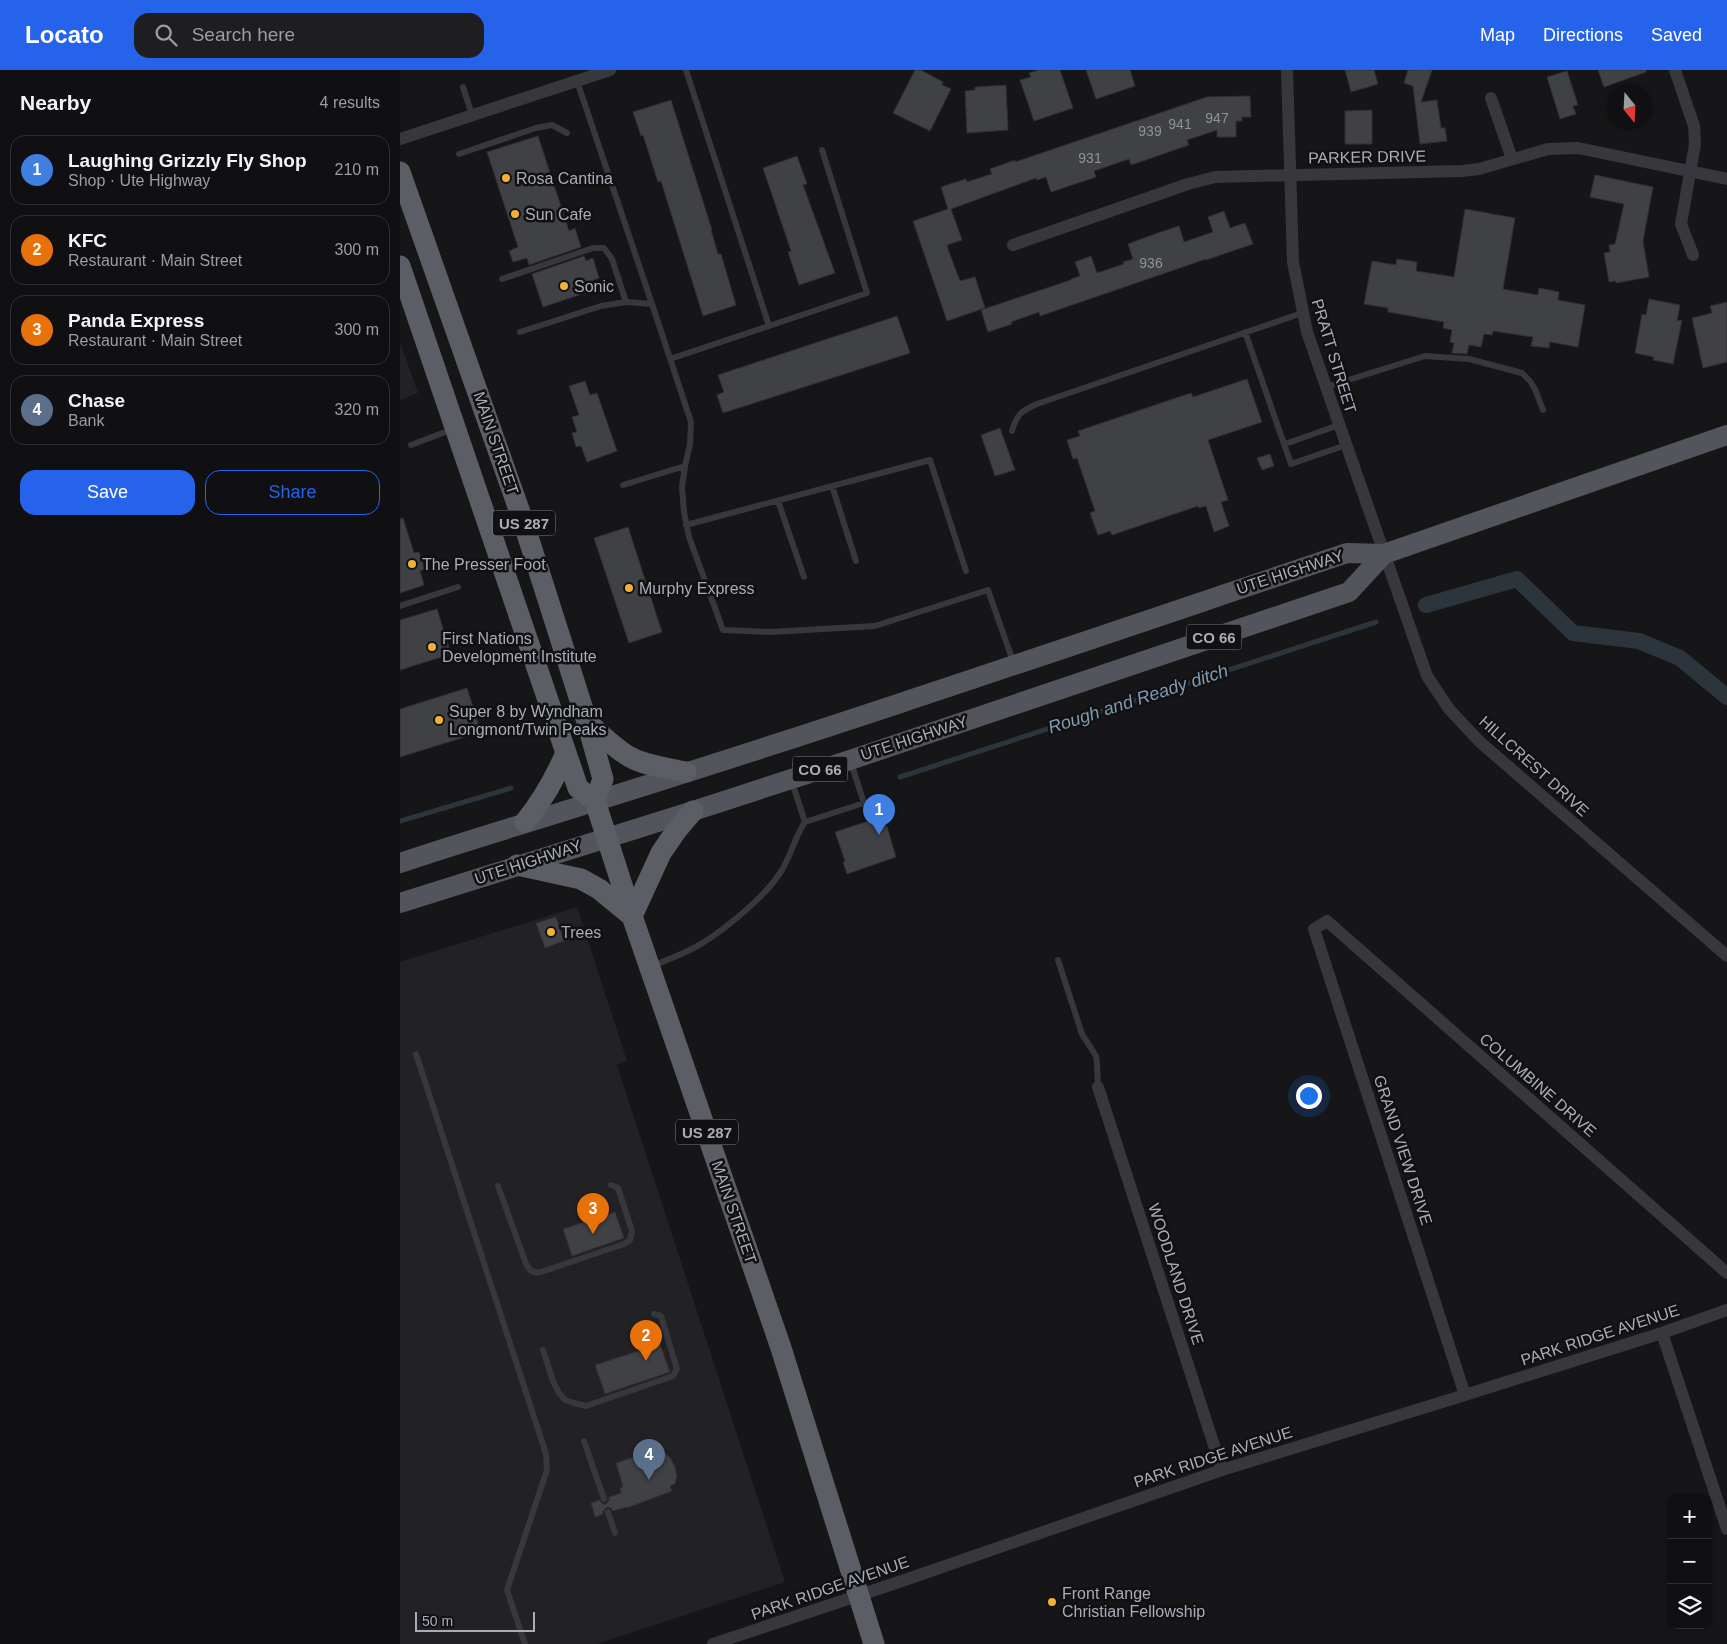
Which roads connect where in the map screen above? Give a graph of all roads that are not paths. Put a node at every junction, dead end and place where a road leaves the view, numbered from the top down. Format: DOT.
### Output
graph roads {
  1 [pos="610,70"];
  2 [pos="686,70"];
  3 [pos="1287,70"];
  4 [pos="1675,70"];
  5 [pos="577,81"];
  6 [pos="463,87"];
  7 [pos="1491,98"];
  8 [pos="472,115"];
  9 [pos="566,133"];
  10 [pos="400,139"];
  11 [pos="822,150"];
  12 [pos="459,154"];
  13 [pos="1512,159"];
  14 [pos="1690,171"];
  15 [pos="400,172"];
  16 [pos="1290,174"];
  17 [pos="1727,179"];
  18 [pos="1013,244"];
  19 [pos="1693,255"];
  20 [pos="400,266"];
  21 [pos="502,279"];
  22 [pos="626,302"];
  23 [pos="652,304"];
  24 [pos="1302,313"];
  25 [pos="769,326"];
  26 [pos="520,332"];
  27 [pos="1245,332"];
  28 [pos="670,359"];
  29 [pos="1326,387"];
  30 [pos="1543,410"];
  31 [pos="1339,425"];
  32 [pos="454,429"];
  33 [pos="1012,431"];
  34 [pos="1727,435"];
  35 [pos="1285,444"];
  36 [pos="411,445"];
  37 [pos="1346,445"];
  38 [pos="685,466"];
  39 [pos="623,485"];
  40 [pos="832,486"];
  41 [pos="778,501"];
  42 [pos="686,525"];
  43 [pos="1384,554"];
  44 [pos="856,561"];
  45 [pos="966,571"];
  46 [pos="804,577"];
  47 [pos="458,586"];
  48 [pos="400,606"];
  49 [pos="1014,665"];
  50 [pos="587,722"];
  51 [pos="566,753"];
  52 [pos="850,760"];
  53 [pos="686,772"];
  54 [pos="791,778"];
  55 [pos="595,801"];
  56 [pos="693,811"];
  57 [pos="525,822"];
  58 [pos="805,822"];
  59 [pos="607,838"];
  60 [pos="400,862"];
  61 [pos="517,865"];
  62 [pos="400,903"];
  63 [pos="632,916"];
  64 [pos="1327,921"];
  65 [pos="1727,956"];
  66 [pos="1058,960"];
  67 [pos="650,967"];
  68 [pos="416,1054"];
  69 [pos="1098,1088"];
  70 [pos="611,1185"];
  71 [pos="498,1186"];
  72 [pos="1727,1273"];
  73 [pos="1727,1310"];
  74 [pos="654,1314"];
  75 [pos="1662,1333"];
  76 [pos="543,1350"];
  77 [pos="1465,1395"];
  78 [pos="584,1441"];
  79 [pos="1222,1470"];
  80 [pos="604,1499"];
  81 [pos="608,1512"];
  82 [pos="1727,1529"];
  83 [pos="615,1533"];
  84 [pos="859,1595"];
  85 [pos="525,1644"];
  86 [pos="713,1644"];
  87 [pos="874,1644"];
  1 -- 5 [label="street"];
  2 -- 25 [label="lane"];
  3 -- 16 [label="street, PRATT STREET"];
  4 -- 14 [label="street"];
  5 -- 8 [label="street"];
  5 -- 23 [label="lane"];
  6 -- 8 [label="lane"];
  7 -- 13 [label="street"];
  8 -- 10 [label="street"];
  9 -- 12 [label="lane"];
  11 -- 25 [label="lane"];
  13 -- 14 [label="street, PARKER DRIVE"];
  13 -- 16 [label="street, PARKER DRIVE"];
  14 -- 17 [label="street, PARKER DRIVE"];
  14 -- 19 [label="street"];
  15 -- 50 [label="highway, MAIN STREET / US 287"];
  16 -- 18 [label="street, PARKER DRIVE"];
  16 -- 24 [label="street, PRATT STREET"];
  20 -- 32 [label="highway, MAIN STREET / US 287"];
  21 -- 22 [label="lane"];
  22 -- 23 [label="lane"];
  22 -- 26 [label="lane"];
  23 -- 28 [label="lane"];
  24 -- 27 [label="lane"];
  24 -- 29 [label="street, PRATT STREET"];
  25 -- 28 [label="lane"];
  27 -- 33 [label="lane"];
  27 -- 35 [label="lane"];
  28 -- 38 [label="lane"];
  29 -- 30 [label="lane"];
  29 -- 31 [label="street, PRATT STREET"];
  31 -- 35 [label="lane"];
  31 -- 37 [label="street, PRATT STREET"];
  32 -- 36 [label="lane"];
  32 -- 51 [label="highway, MAIN STREET / US 287"];
  34 -- 43 [label="main road, UTE HIGHWAY / CO 66"];
  35 -- 37 [label="lane"];
  37 -- 43 [label="street, PRATT STREET"];
  38 -- 39 [label="lane"];
  38 -- 42 [label="lane"];
  40 -- 41 [label="lane"];
  40 -- 44 [label="lane"];
  40 -- 45 [label="lane"];
  41 -- 42 [label="lane"];
  41 -- 46 [label="lane"];
  42 -- 49 [label="lane"];
  43 -- 49 [label="main road, UTE HIGHWAY / CO 66"];
  43 -- 52 [label="main road, UTE HIGHWAY / CO 66"];
  43 -- 65 [label="street, HILLCREST DRIVE"];
  47 -- 48 [label="lane"];
  49 -- 53 [label="main road, UTE HIGHWAY / CO 66"];
  50 -- 53 [label="highway"];
  50 -- 55 [label="highway, MAIN STREET / US 287"];
  51 -- 55 [label="highway, MAIN STREET / US 287"];
  51 -- 57 [label="highway"];
  52 -- 54 [label="main road, UTE HIGHWAY / CO 66"];
  52 -- 58 [label="lane"];
  53 -- 55 [label="main road, UTE HIGHWAY / CO 66"];
  54 -- 56 [label="main road, UTE HIGHWAY / CO 66"];
  54 -- 58 [label="lane"];
  55 -- 57 [label="main road, UTE HIGHWAY / CO 66"];
  55 -- 59 [label="highway, MAIN STREET / US 287"];
  56 -- 59 [label="main road, UTE HIGHWAY / CO 66"];
  56 -- 63 [label="highway"];
  57 -- 60 [label="main road, UTE HIGHWAY / CO 66"];
  58 -- 67 [label="lane"];
  59 -- 61 [label="main road, UTE HIGHWAY / CO 66"];
  59 -- 63 [label="highway, MAIN STREET / US 287"];
  61 -- 62 [label="main road, UTE HIGHWAY / CO 66"];
  61 -- 63 [label="highway"];
  63 -- 67 [label="highway, MAIN STREET / US 287"];
  64 -- 72 [label="street, COLUMBINE DRIVE"];
  64 -- 77 [label="street, GRAND VIEW DRIVE"];
  66 -- 69 [label="lane"];
  67 -- 84 [label="highway, MAIN STREET / US 287"];
  68 -- 85 [label="lane"];
  69 -- 79 [label="street, WOODLAND DRIVE"];
  70 -- 71 [label="lane"];
  73 -- 75 [label="street, PARK RIDGE AVENUE"];
  74 -- 76 [label="lane"];
  75 -- 77 [label="street, PARK RIDGE AVENUE"];
  75 -- 82 [label="street"];
  77 -- 79 [label="street, PARK RIDGE AVENUE"];
  78 -- 80 [label="lane"];
  79 -- 84 [label="street, PARK RIDGE AVENUE"];
  81 -- 83 [label="lane"];
  84 -- 86 [label="street, PARK RIDGE AVENUE"];
  84 -- 87 [label="highway, US 287"];
}
